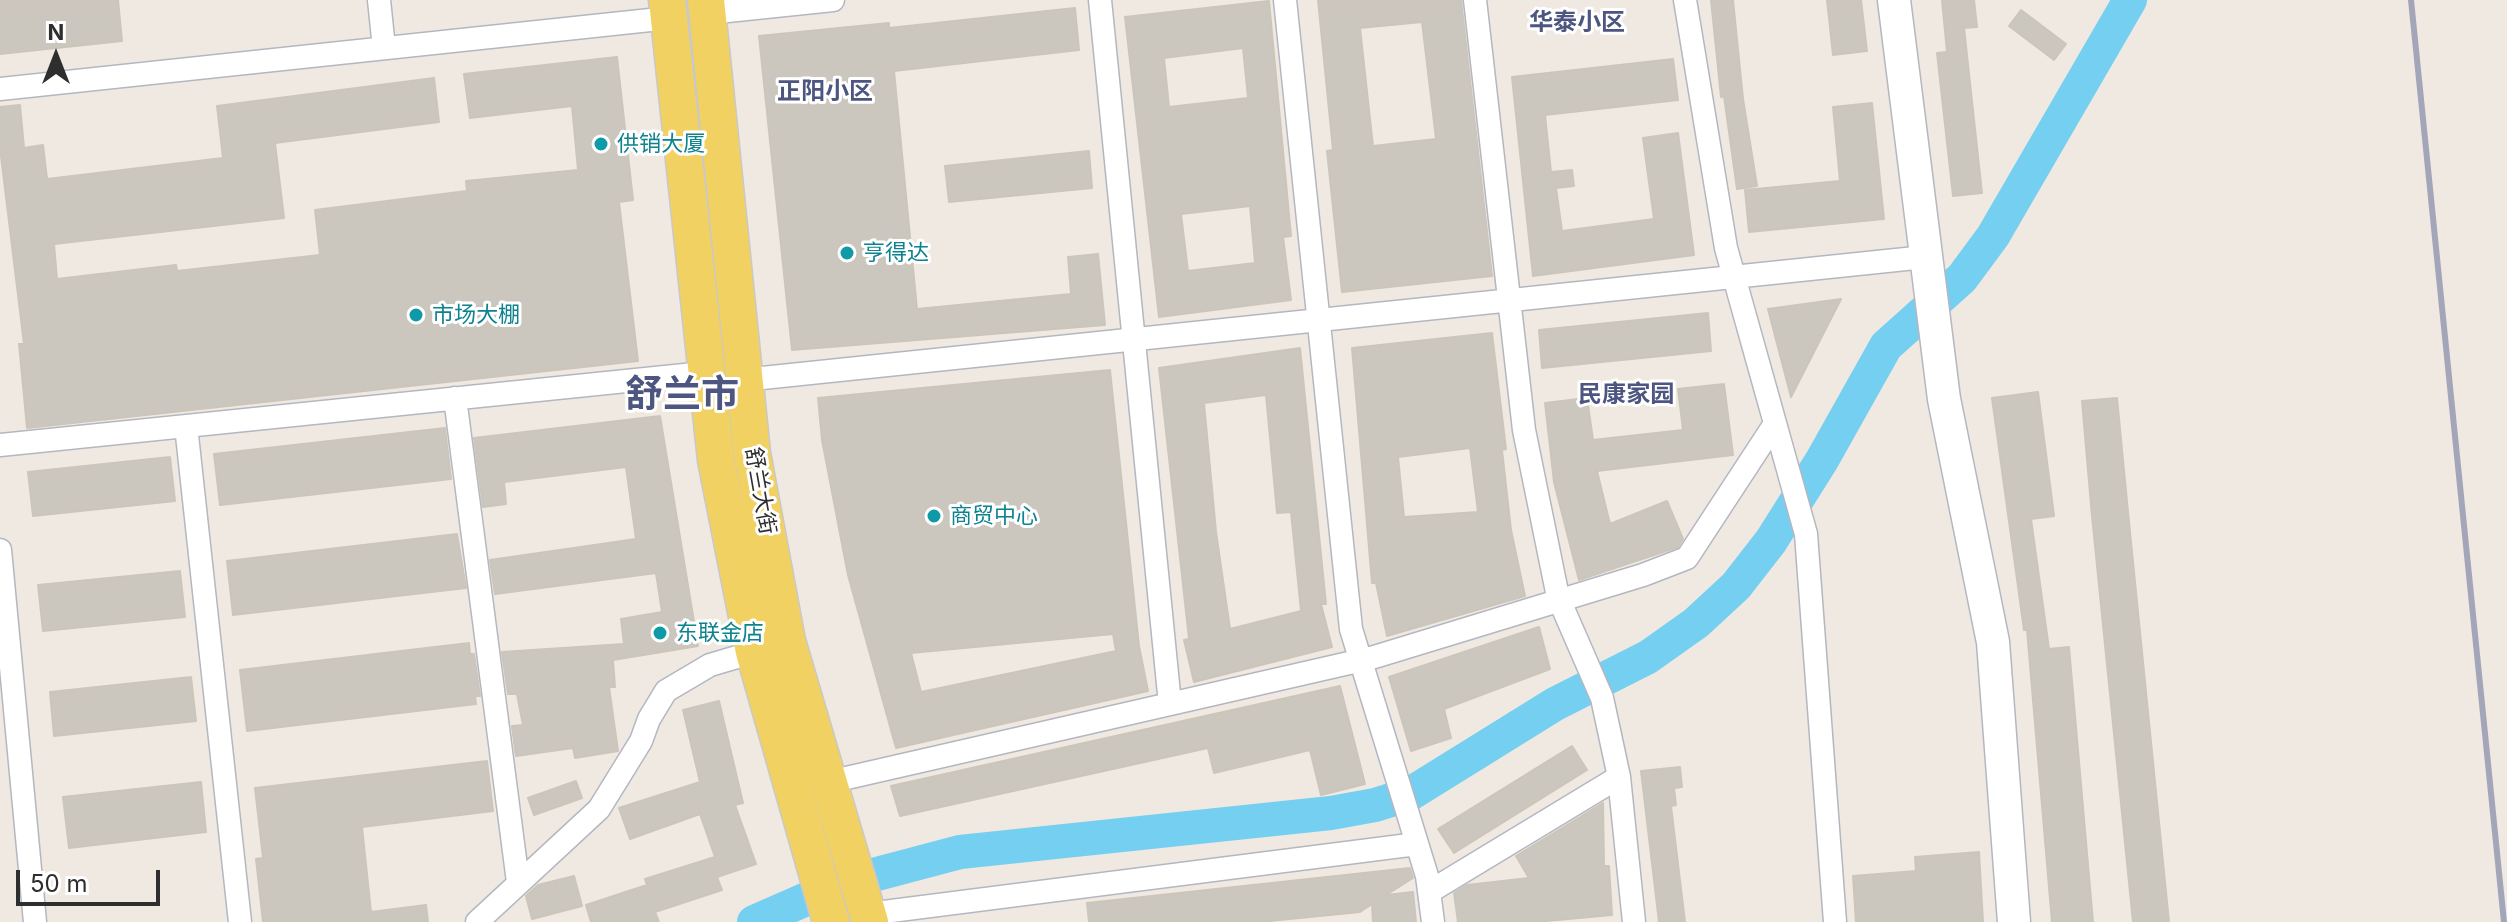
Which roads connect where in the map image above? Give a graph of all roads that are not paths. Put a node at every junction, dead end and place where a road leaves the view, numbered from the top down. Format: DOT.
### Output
graph roads {
  1 [pos="379,0"];
  2 [pos="833,0"];
  3 [pos="1100,0"];
  4 [pos="1285,0"];
  5 [pos="1475,0"];
  6 [pos="1685,0"];
  7 [pos="1894,0"];
  8 [pos="707,7"];
  9 [pos="668,9"];
  10 [pos="384,48"];
  11 [pos="0,89"];
  12 [pos="1925,257"];
  13 [pos="1734,277"];
  14 [pos="1508,300"];
  15 [pos="1319,320"];
  16 [pos="1134,339"];
  17 [pos="704,373"];
  18 [pos="743,380"];
  19 [pos="455,398"];
  20 [pos="186,426"];
  21 [pos="1774,428"];
  22 [pos="0,445"];
  23 [pos="0,550"];
  24 [pos="1559,599"];
  25 [pos="754,652"];
  26 [pos="1361,660"];
  27 [pos="1170,704"];
  28 [pos="1619,777"];
  29 [pos="833,796"];
  30 [pos="1416,841"];
  31 [pos="518,882"];
  32 [pos="1429,892"];
  33 [pos="869,916"];
  34 [pos="35,922"];
  35 [pos="240,922"];
  36 [pos="477,922"];
  37 [pos="831,922"];
  38 [pos="1433,922"];
  39 [pos="1634,922"];
  40 [pos="1835,922"];
  41 [pos="2014,922"];
  1 -- 10 [label="street"];
  2 -- 8 [label="street"];
  3 -- 16 [label="street"];
  4 -- 15 [label="street"];
  5 -- 14 [label="street"];
  6 -- 13 [label="street"];
  7 -- 12 [label="street"];
  8 -- 18 [label="main road, 舒兰大街"];
  9 -- 10 [label="street"];
  9 -- 17 [label="main road, 舒兰大街"];
  10 -- 11 [label="street"];
  12 -- 13 [label="street"];
  12 -- 41 [label="street"];
  13 -- 14 [label="street"];
  13 -- 21 [label="street"];
  14 -- 15 [label="street"];
  14 -- 24 [label="street"];
  15 -- 16 [label="street"];
  15 -- 26 [label="street"];
  16 -- 18 [label="street"];
  16 -- 27 [label="street"];
  17 -- 19 [label="street"];
  17 -- 25 [label="main road, 舒兰大街"];
  18 -- 29 [label="main road, 舒兰大街"];
  19 -- 20 [label="street"];
  19 -- 31 [label="street"];
  20 -- 22 [label="street"];
  20 -- 35 [label="street"];
  21 -- 24 [label="street"];
  21 -- 40 [label="street"];
  23 -- 34 [label="street"];
  24 -- 26 [label="street"];
  24 -- 28 [label="street"];
  25 -- 31 [label="street"];
  25 -- 37 [label="main road, 舒兰大街"];
  26 -- 27 [label="street"];
  26 -- 30 [label="street"];
  27 -- 29 [label="street"];
  28 -- 32 [label="street"];
  28 -- 39 [label="street"];
  29 -- 33 [label="main road, 舒兰大街"];
  30 -- 32 [label="street"];
  30 -- 33 [label="street"];
  31 -- 36 [label="street"];
  32 -- 38 [label="street"];
}
